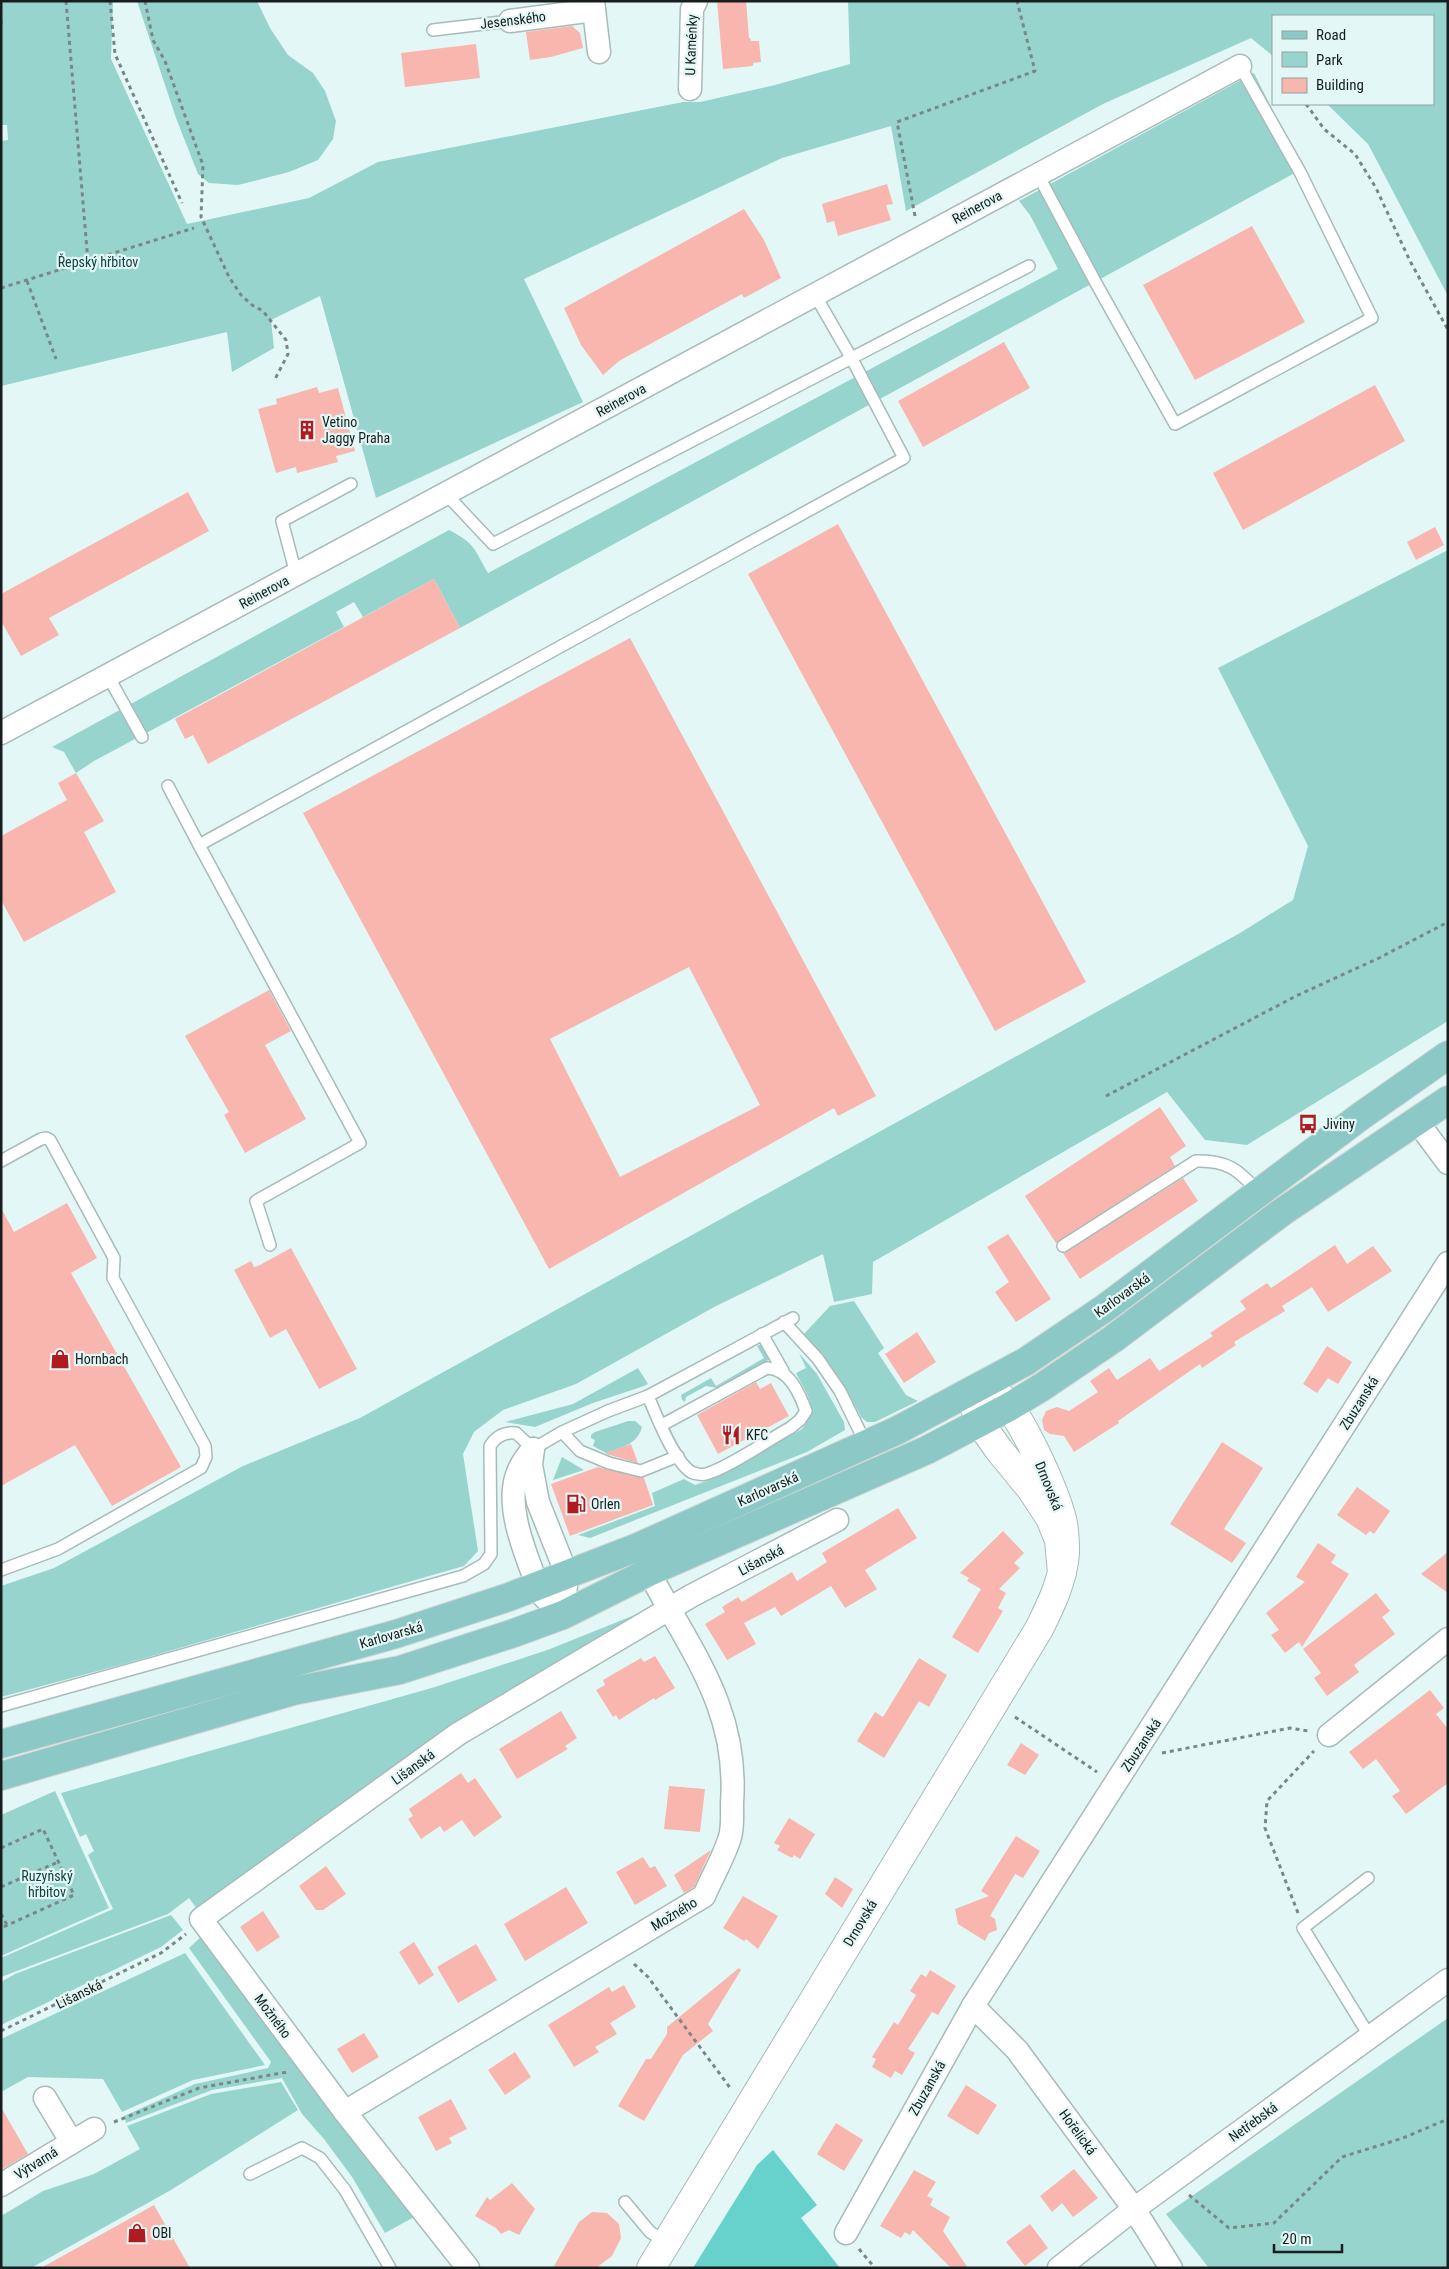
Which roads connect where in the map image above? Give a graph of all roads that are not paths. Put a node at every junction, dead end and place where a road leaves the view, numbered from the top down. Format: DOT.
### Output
graph roads {
  1 [pos="696,1"];
  2 [pos="594,5"];
  3 [pos="510,21"];
  4 [pos="433,30"];
  5 [pos="599,52"];
  6 [pos="1240,66"];
  7 [pos="690,89"];
  8 [pos="1038,175"];
  9 [pos="1029,266"];
  10 [pos="815,295"];
  11 [pos="852,358"];
  12 [pos="351,484"];
  13 [pos="446,494"];
  14 [pos="296,574"];
  15 [pos="108,676"];
  16 [pos="1,733"];
  17 [pos="142,737"];
  18 [pos="168,786"];
  19 [pos="199,845"];
  20 [pos="1448,1055"];
  21 [pos="1448,1100"];
  22 [pos="1416,1120"];
  23 [pos="1,1161"];
  24 [pos="1448,1163"];
  25 [pos="1259,1192"];
  26 [pos="270,1245"];
  27 [pos="1063,1246"];
  28 [pos="1448,1263"];
  29 [pos="762,1334"];
  30 [pos="782,1371"];
  31 [pos="979,1389"];
  32 [pos="648,1396"];
  33 [pos="1009,1407"];
  34 [pos="980,1423"];
  35 [pos="662,1425"];
  36 [pos="562,1432"];
  37 [pos="867,1445"];
  38 [pos="533,1449"];
  39 [pos="678,1456"];
  40 [pos="837,1520"];
  41 [pos="1,1570"];
  42 [pos="650,1572"];
  43 [pos="1062,1573"];
  44 [pos="567,1575"];
  45 [pos="538,1587"];
  46 [pos="670,1608"];
  47 [pos="563,1615"];
  48 [pos="1448,1639"];
  49 [pos="1,1706"];
  50 [pos="1329,1735"];
  51 [pos="1,1744"];
  52 [pos="1,1776"];
  53 [pos="1368,1878"];
  54 [pos="201,1919"];
  55 [pos="1448,1980"];
  56 [pos="973,2006"];
  57 [pos="1370,2037"];
  58 [pos="45,2098"];
  59 [pos="345,2112"];
  60 [pos="94,2129"];
  61 [pos="71,2141"];
  62 [pos="250,2174"];
  63 [pos="1,2185"];
  64 [pos="626,2202"];
  65 [pos="1134,2209"];
  66 [pos="846,2233"];
  67 [pos="666,2242"];
  68 [pos="390,2268"];
  69 [pos="468,2268"];
  70 [pos="650,2268"];
  71 [pos="1059,2268"];
  72 [pos="1171,2268"];
  1 -- 7 [label="street, U Kaménky"];
  2 -- 3 [label="street, Jesenského"];
  2 -- 5 [label="street, Jesenského"];
  3 -- 4 [label="lane, Jesenského"];
  6 -- 8 [label="street, Reinerova"];
  6 -- 8 [label="lane"];
  8 -- 10 [label="street, Reinerova"];
  9 -- 11 [label="lane"];
  10 -- 11 [label="lane"];
  10 -- 13 [label="street, Reinerova"];
  11 -- 13 [label="lane"];
  11 -- 19 [label="lane"];
  12 -- 14 [label="lane"];
  13 -- 14 [label="street, Reinerova"];
  14 -- 15 [label="street, Reinerova"];
  15 -- 16 [label="street, Reinerova"];
  15 -- 17 [label="lane"];
  18 -- 19 [label="lane"];
  19 -- 26 [label="lane"];
  20 -- 25 [label="main road, Karlovarská"];
  21 -- 22 [label="main road, Karlovarská"];
  22 -- 24 [label="street"];
  22 -- 33 [label="main road, Karlovarská"];
  23 -- 41 [label="lane"];
  25 -- 27 [label="lane"];
  25 -- 31 [label="main road, Karlovarská"];
  28 -- 56 [label="street, Zbuzanská"];
  29 -- 30 [label="lane"];
  29 -- 32 [label="lane"];
  29 -- 37 [label="lane"];
  30 -- 35 [label="lane"];
  30 -- 39 [label="lane"];
  31 -- 33 [label="main road, Drnovská"];
  31 -- 34 [label="main road"];
  31 -- 37 [label="main road, Karlovarská"];
  32 -- 35 [label="lane"];
  32 -- 36 [label="lane"];
  33 -- 34 [label="main road, Karlovarská"];
  33 -- 43 [label="main road, Drnovská"];
  34 -- 42 [label="main road, Karlovarská"];
  34 -- 43 [label="main road, Drnovská"];
  35 -- 39 [label="lane"];
  36 -- 38 [label="lane"];
  36 -- 39 [label="lane"];
  37 -- 44 [label="main road, Karlovarská"];
  38 -- 44 [label="street"];
  38 -- 45 [label="street"];
  38 -- 49 [label="lane"];
  40 -- 46 [label="street, Lišanská"];
  42 -- 46 [label="street, Možného"];
  42 -- 47 [label="main road, Karlovarská"];
  43 -- 67 [label="main road, Drnovská"];
  44 -- 45 [label="main road, Karlovarská"];
  44 -- 47 [label="street"];
  45 -- 47 [label="street"];
  45 -- 51 [label="main road, Karlovarská"];
  46 -- 54 [label="street, Lišanská"];
  46 -- 59 [label="street, Možného"];
  47 -- 52 [label="main road, Karlovarská"];
  48 -- 50 [label="street"];
  53 -- 57 [label="lane"];
  54 -- 59 [label="street, Možného"];
  55 -- 57 [label="street, Netřebská"];
  56 -- 65 [label="street, Hořelická"];
  56 -- 66 [label="street, Zbuzanská"];
  57 -- 65 [label="street, Netřebská"];
  58 -- 61 [label="street, Výtvarná"];
  59 -- 69 [label="street, Možného"];
  60 -- 61 [label="street, Výtvarná"];
  61 -- 63 [label="street, Výtvarná"];
  62 -- 68 [label="lane"];
  64 -- 67 [label="lane"];
  65 -- 71 [label="street, Netřebská"];
  65 -- 72 [label="street, Hořelická"];
  67 -- 70 [label="main road, Drnovská"];
}
